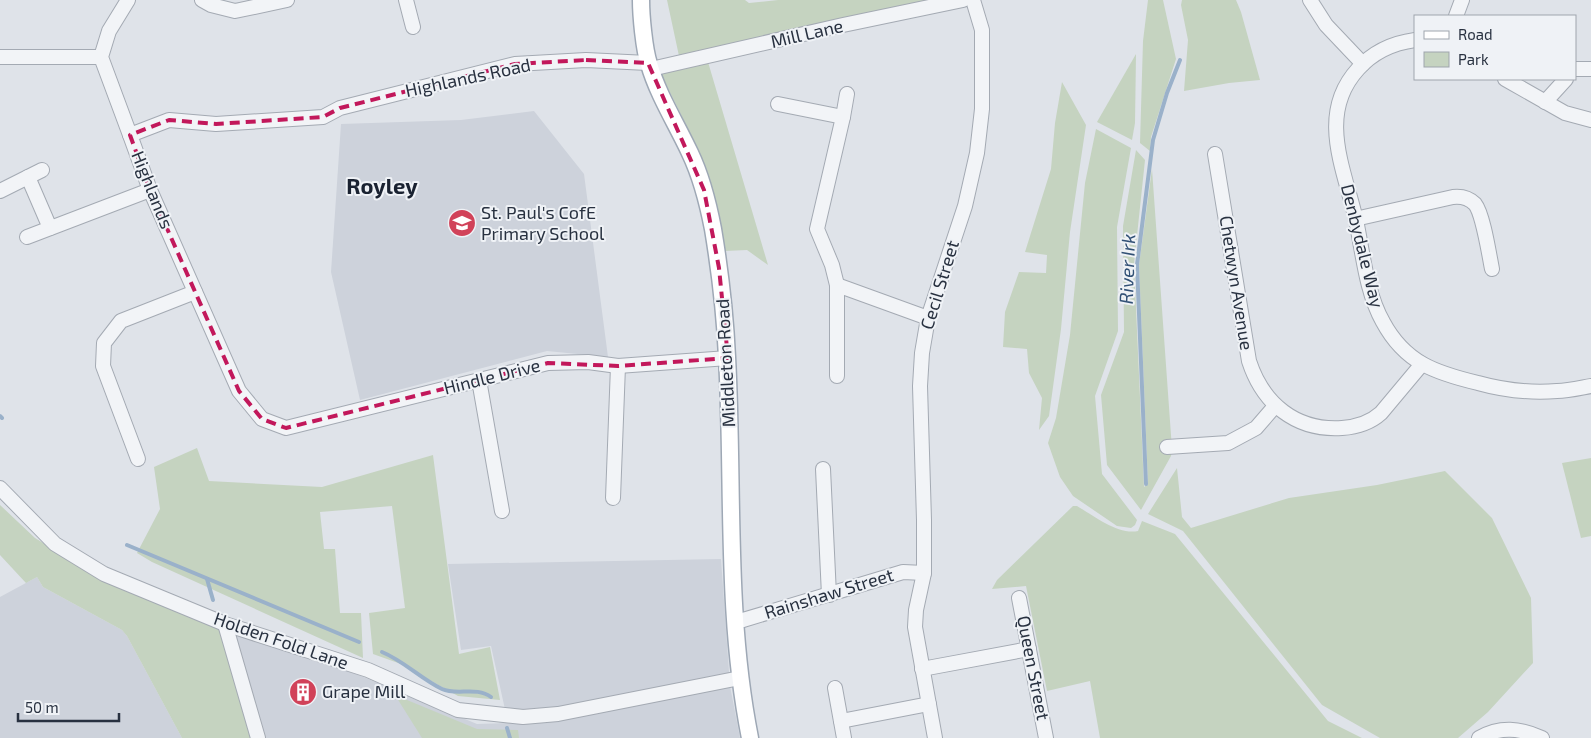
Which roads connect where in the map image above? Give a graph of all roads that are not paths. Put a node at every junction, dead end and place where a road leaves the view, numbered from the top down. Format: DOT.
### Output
graph roads {
  1 [pos="128,0"];
  2 [pos="202,0"];
  3 [pos="286,0"];
  4 [pos="406,0"];
  5 [pos="641,0"];
  6 [pos="963,0"];
  7 [pos="973,0"];
  8 [pos="1310,0"];
  9 [pos="1462,0"];
  10 [pos="1456,15"];
  11 [pos="413,27"];
  12 [pos="1414,40"];
  13 [pos="0,57"];
  14 [pos="102,57"];
  15 [pos="1363,64"];
  16 [pos="650,66"];
  17 [pos="1576,69"];
  18 [pos="1591,69"];
  19 [pos="1507,80"];
  20 [pos="1565,80"];
  21 [pos="847,94"];
  22 [pos="1545,102"];
  23 [pos="778,104"];
  24 [pos="323,117"];
  25 [pos="844,117"];
  26 [pos="1591,120"];
  27 [pos="130,135"];
  28 [pos="1215,154"];
  29 [pos="42,170"];
  30 [pos="28,177"];
  31 [pos="150,190"];
  32 [pos="0,191"];
  33 [pos="1356,219"];
  34 [pos="50,228"];
  35 [pos="28,237"];
  36 [pos="1492,269"];
  37 [pos="837,285"];
  38 [pos="195,292"];
  39 [pos="928,318"];
  40 [pos="728,358"];
  41 [pos="1422,364"];
  42 [pos="618,366"];
  43 [pos="837,376"];
  44 [pos="479,380"];
  45 [pos="1591,386"];
  46 [pos="1275,406"];
  47 [pos="262,420"];
  48 [pos="1166,447"];
  49 [pos="138,459"];
  50 [pos="823,469"];
  51 [pos="0,488"];
  52 [pos="613,498"];
  53 [pos="502,511"];
  54 [pos="924,573"];
  55 [pos="829,595"];
  56 [pos="1019,598"];
  57 [pos="736,621"];
  58 [pos="225,624"];
  59 [pos="1029,649"];
  60 [pos="922,669"];
  61 [pos="740,678"];
  62 [pos="835,688"];
  63 [pos="929,704"];
  64 [pos="841,721"];
  65 [pos="1484,735"];
  66 [pos="258,738"];
  67 [pos="750,738"];
  68 [pos="844,738"];
  69 [pos="935,738"];
  70 [pos="1046,738"];
  71 [pos="1542,738"];
  1 -- 14 [label="street"];
  2 -- 3 [label="street"];
  4 -- 11 [label="street"];
  5 -- 16 [label="main road, Middleton Road"];
  6 -- 16 [label="street, Mill Lane"];
  7 -- 39 [label="street, Cecil Street"];
  8 -- 15 [label="street"];
  9 -- 10 [label="street"];
  12 -- 15 [label="street, Denbydale Way"];
  13 -- 14 [label="street"];
  14 -- 27 [label="street"];
  15 -- 33 [label="street, Denbydale Way"];
  16 -- 24 [label="street, Highlands Road"];
  16 -- 40 [label="main road, Middleton Road"];
  17 -- 18 [label="street"];
  19 -- 22 [label="street"];
  20 -- 22 [label="street"];
  21 -- 25 [label="street"];
  22 -- 26 [label="street"];
  23 -- 25 [label="street"];
  24 -- 27 [label="street, Highlands"];
  25 -- 37 [label="street"];
  27 -- 31 [label="street, Highlands"];
  28 -- 46 [label="street, Chetwyn Avenue"];
  29 -- 30 [label="street"];
  30 -- 32 [label="street"];
  30 -- 34 [label="street"];
  31 -- 34 [label="street"];
  31 -- 38 [label="street, Highlands"];
  33 -- 36 [label="street"];
  33 -- 41 [label="street, Denbydale Way"];
  34 -- 35 [label="street"];
  37 -- 39 [label="street"];
  37 -- 43 [label="street"];
  38 -- 47 [label="street, Highlands"];
  38 -- 49 [label="street"];
  39 -- 54 [label="street, Cecil Street"];
  40 -- 42 [label="street, Hindle Drive"];
  40 -- 57 [label="main road, Middleton Road"];
  41 -- 45 [label="street, Denbydale Way"];
  41 -- 46 [label="street, Chetwyn Avenue"];
  42 -- 44 [label="street, Hindle Drive"];
  42 -- 52 [label="street"];
  44 -- 47 [label="street, Hindle Drive"];
  44 -- 53 [label="street"];
  46 -- 48 [label="street"];
  50 -- 55 [label="street"];
  51 -- 58 [label="street, Holden Fold Lane"];
  54 -- 55 [label="street, Rainshaw Street"];
  54 -- 60 [label="street, Cecil Street"];
  55 -- 57 [label="street, Rainshaw Street"];
  56 -- 59 [label="street, Queen Street"];
  57 -- 61 [label="main road, Middleton Road"];
  58 -- 61 [label="street, Holden Fold Lane"];
  58 -- 66 [label="street"];
  59 -- 60 [label="street"];
  59 -- 70 [label="street, Queen Street"];
  60 -- 63 [label="street, Cecil Street"];
  61 -- 67 [label="main road, Middleton Road"];
  62 -- 64 [label="street"];
  63 -- 64 [label="street"];
  63 -- 69 [label="street, Cecil Street"];
  64 -- 68 [label="street"];
  65 -- 71 [label="street"];
}
